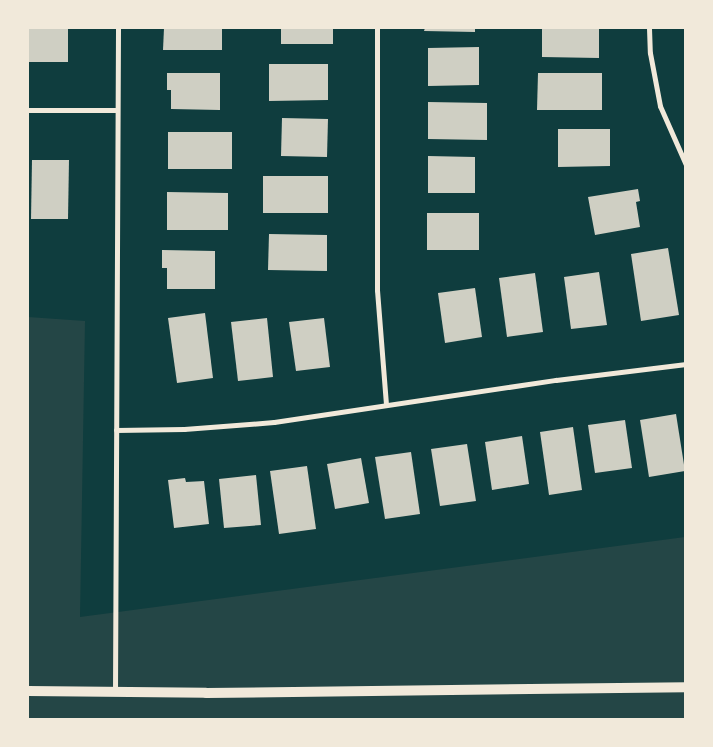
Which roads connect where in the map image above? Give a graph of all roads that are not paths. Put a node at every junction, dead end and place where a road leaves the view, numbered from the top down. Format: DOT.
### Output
graph roads {
  1 [pos="118,28"];
  2 [pos="377,28"];
  3 [pos="650,28"];
  4 [pos="28,110"];
  5 [pos="116,110"];
  6 [pos="686,165"];
  7 [pos="686,364"];
  8 [pos="386,404"];
  9 [pos="116,430"];
  10 [pos="686,687"];
  11 [pos="28,691"];
  12 [pos="115,693"];
  1 -- 5 [label="street"];
  2 -- 8 [label="street"];
  3 -- 6 [label="street"];
  4 -- 5 [label="street"];
  5 -- 9 [label="street"];
  7 -- 8 [label="street"];
  8 -- 9 [label="street"];
  9 -- 12 [label="street"];
  10 -- 12 [label="main road"];
  11 -- 12 [label="main road"];
}
